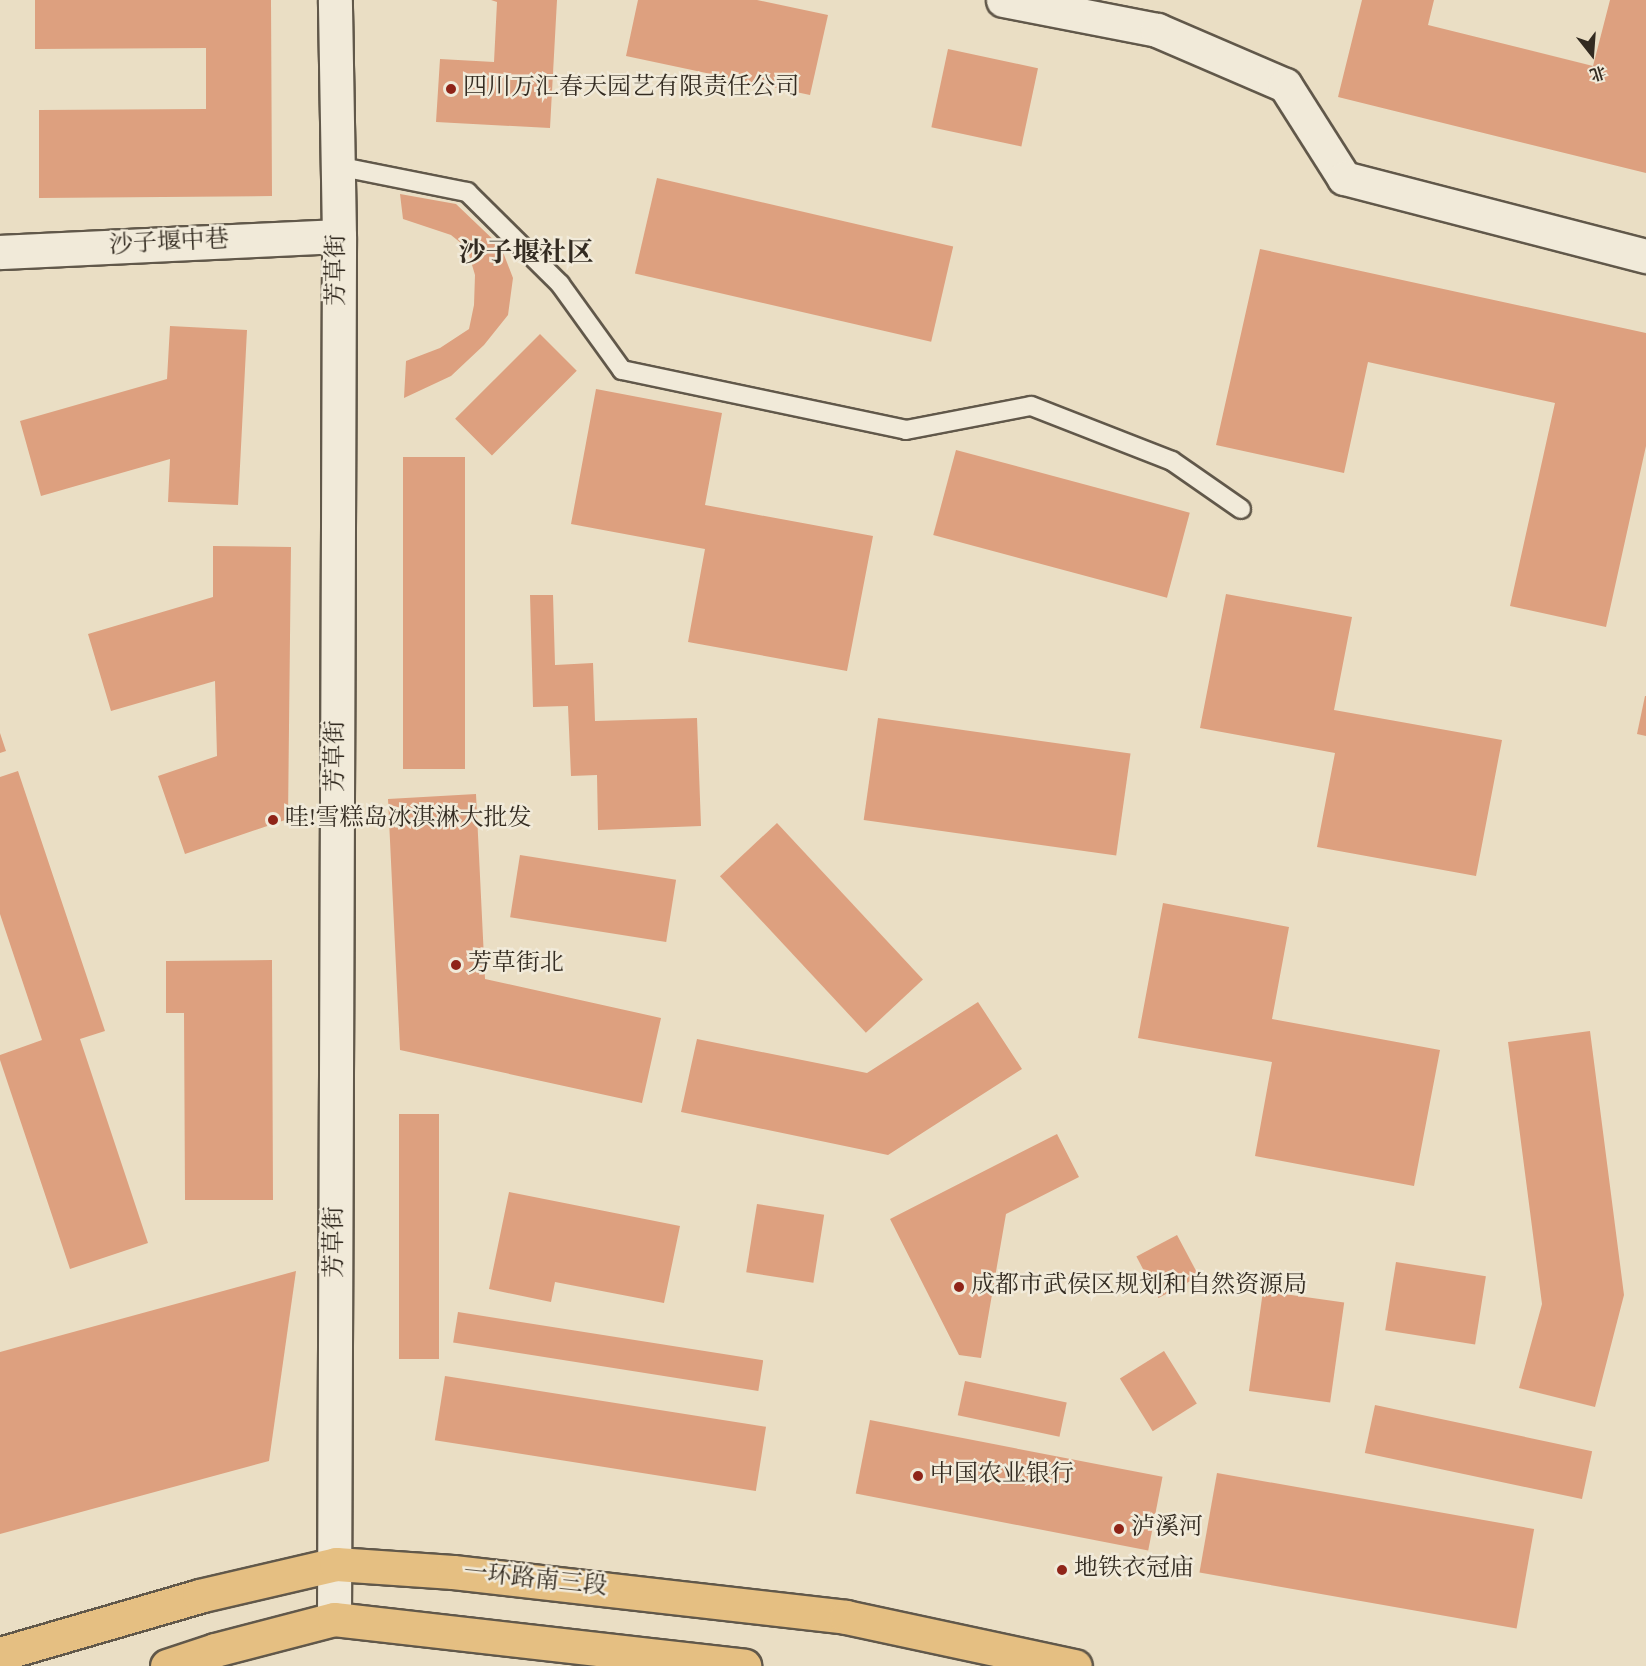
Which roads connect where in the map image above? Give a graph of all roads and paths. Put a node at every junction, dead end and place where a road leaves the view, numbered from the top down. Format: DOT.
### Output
graph roads {
  1 [pos="335,0"];
  2 [pos="1004,0"];
  3 [pos="337,166"];
  4 [pos="339,236"];
  5 [pos="0,252"];
  6 [pos="1646,256"];
  7 [pos="1241,509"];
  8 [pos="336,1564"];
  9 [pos="334,1619"];
  10 [pos="0,1654"];
  11 [pos="167,1666"];
  12 [pos="744,1666"];
  13 [pos="1075,1666"];
  1 -- 3 [label="street, 芳草街"];
  2 -- 6 [label="street"];
  3 -- 4 [label="street, 芳草街"];
  3 -- 7 [label="lane"];
  4 -- 5 [label="street, 沙子堰中巷"];
  4 -- 8 [label="street, 芳草街"];
  8 -- 9 [label="street, 芳草街"];
  8 -- 10 [label="main road, 一环路南三段"];
  8 -- 13 [label="main road, 一环路南三段"];
  9 -- 11 [label="main road"];
  9 -- 12 [label="main road"];
}
